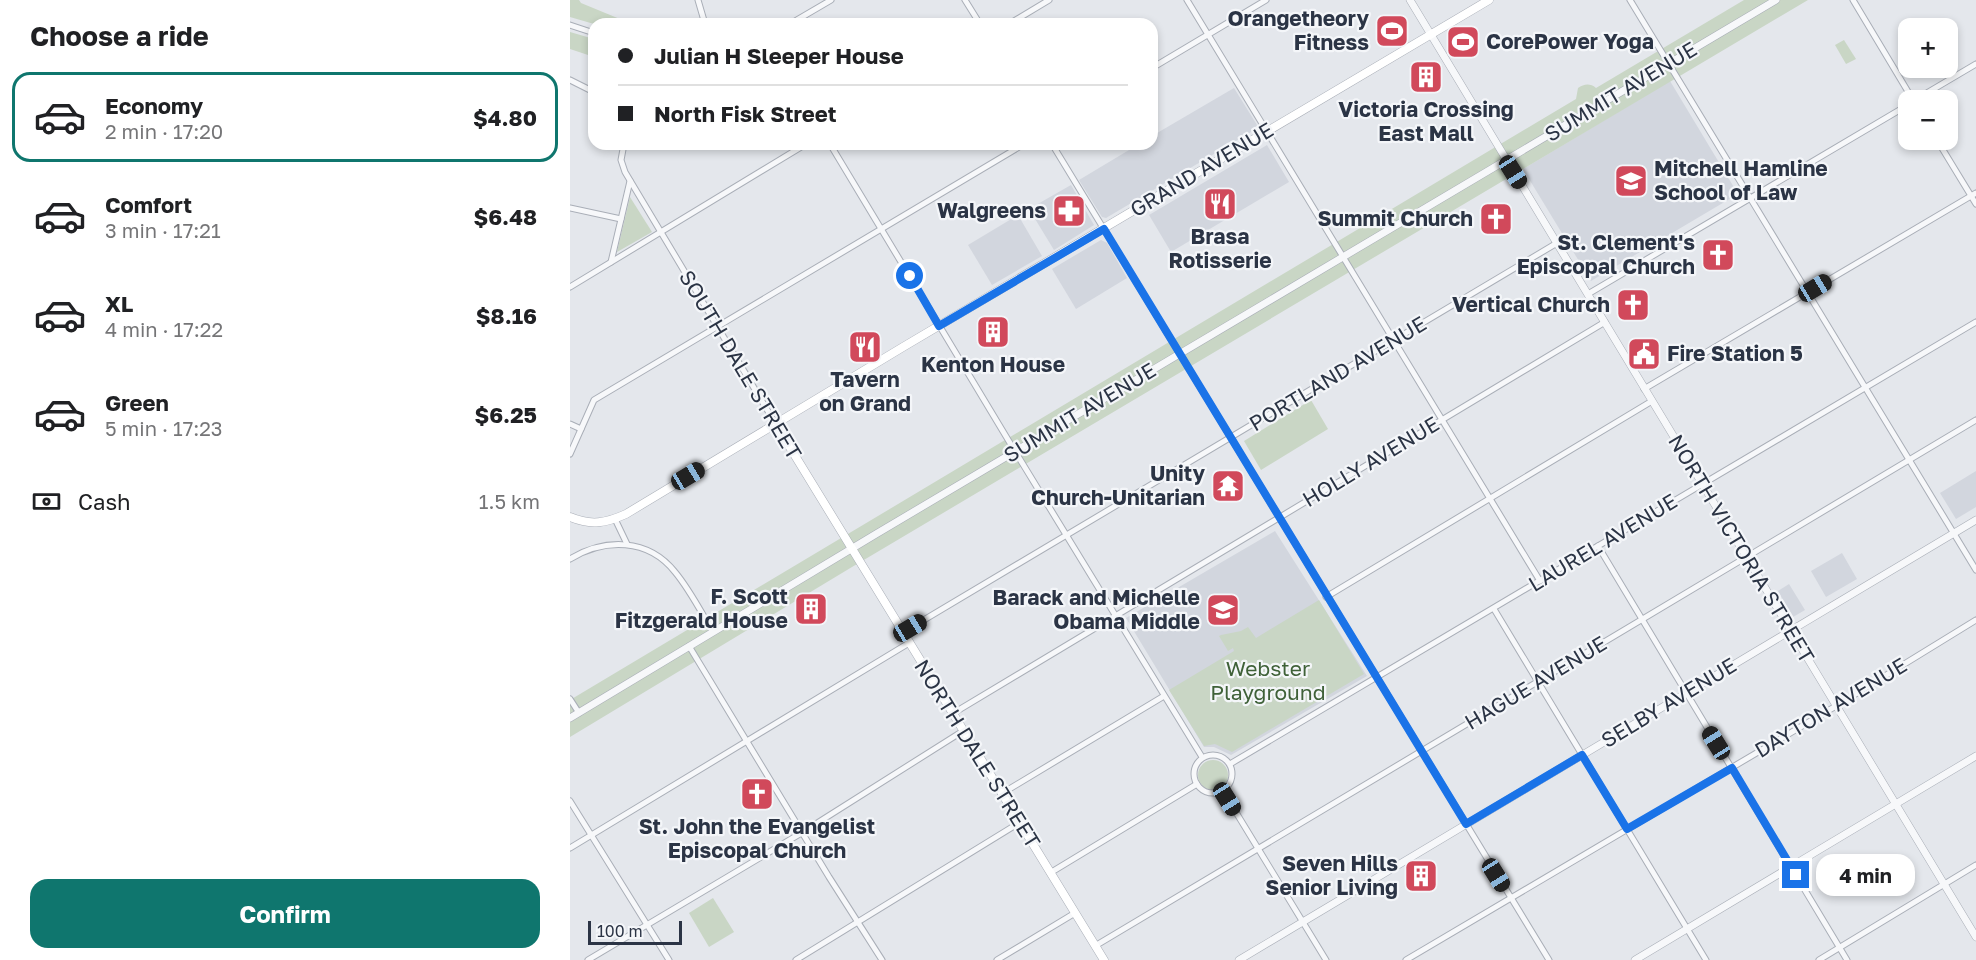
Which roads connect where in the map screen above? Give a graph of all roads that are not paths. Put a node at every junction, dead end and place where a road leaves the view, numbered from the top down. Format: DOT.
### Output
graph roads {
  1 [pos="698,0"];
  2 [pos="831,0"];
  3 [pos="965,0"];
  4 [pos="1049,0"];
  5 [pos="1187,0"];
  6 [pos="1266,0"];
  7 [pos="1410,0"];
  8 [pos="1489,0"];
  9 [pos="1630,0"];
  10 [pos="1776,0"];
  11 [pos="1853,0"];
  12 [pos="703,18"];
  13 [pos="800,18"];
  14 [pos="976,18"];
  15 [pos="1019,18"];
  16 [pos="570,25"];
  17 [pos="588,31"];
  18 [pos="1209,34"];
  19 [pos="1430,35"];
  20 [pos="1158,64"];
  21 [pos="1669,64"];
  22 [pos="1976,64"];
  23 [pos="570,80"];
  24 [pos="588,89"];
  25 [pos="1908,90"];
  26 [pos="1931,90"];
  27 [pos="1898,111"];
  28 [pos="1267,132"];
  29 [pos="623,150"];
  30 [pos="796,150"];
  31 [pos="834,150"];
  32 [pos="1014,150"];
  33 [pos="1056,150"];
  34 [pos="1944,150"];
  35 [pos="1506,160"];
  36 [pos="630,181"];
  37 [pos="1974,195"];
  38 [pos="1751,198"];
  39 [pos="1976,204"];
  40 [pos="570,208"];
  41 [pos="621,219"];
  42 [pos="882,229"];
  43 [pos="1104,229"];
  44 [pos="660,232"];
  45 [pos="1557,243"];
  46 [pos="1342,257"];
  47 [pos="611,262"];
  48 [pos="570,287"];
  49 [pos="1809,292"];
  50 [pos="1588,294"];
  51 [pos="1605,322"];
  52 [pos="1976,322"];
  53 [pos="939,326"];
  54 [pos="717,327"];
  55 [pos="1393,340"];
  56 [pos="1179,354"];
  57 [pos="1866,387"];
  58 [pos="1644,389"];
  59 [pos="1652,401"];
  60 [pos="1441,419"];
  61 [pos="1976,420"];
  62 [pos="775,423"];
  63 [pos="570,424"];
  64 [pos="581,429"];
  65 [pos="1230,439"];
  66 [pos="1015,452"];
  67 [pos="570,454"];
  68 [pos="1910,460"];
  69 [pos="1702,484"];
  70 [pos="1490,499"];
  71 [pos="570,517"];
  72 [pos="1278,518"];
  73 [pos="615,519"];
  74 [pos="1976,520"];
  75 [pos="1954,533"];
  76 [pos="1067,536"];
  77 [pos="627,544"];
  78 [pos="1598,546"];
  79 [pos="851,549"];
  80 [pos="1747,558"];
  81 [pos="570,559"];
  82 [pos="1976,570"];
  83 [pos="1540,581"];
  84 [pos="1326,597"];
  85 [pos="1494,609"];
  86 [pos="1115,616"];
  87 [pos="1642,620"];
  88 [pos="1976,620"];
  89 [pos="1790,631"];
  90 [pos="713,632"];
  91 [pos="903,633"];
  92 [pos="909,643"];
  93 [pos="689,646"];
  94 [pos="1376,679"];
  95 [pos="1538,682"];
  96 [pos="1686,693"];
  97 [pos="1164,696"];
  98 [pos="570,699"];
  99 [pos="1836,706"];
  100 [pos="579,713"];
  101 [pos="952,714"];
  102 [pos="570,718"];
  103 [pos="963,731"];
  104 [pos="747,741"];
  105 [pos="1421,752"];
  106 [pos="1582,755"];
  107 [pos="1976,756"];
  108 [pos="1202,757"];
  109 [pos="1230,764"];
  110 [pos="1732,768"];
  111 [pos="1197,784"];
  112 [pos="1222,791"];
  113 [pos="1001,794"];
  114 [pos="570,801"];
  115 [pos="1896,804"];
  116 [pos="1019,823"];
  117 [pos="1466,824"];
  118 [pos="1627,829"];
  119 [pos="803,832"];
  120 [pos="591,835"];
  121 [pos="570,848"];
  122 [pos="1258,849"];
  123 [pos="1976,865"];
  124 [pos="1791,867"];
  125 [pos="1050,873"];
  126 [pos="1944,884"];
  127 [pos="1511,898"];
  128 [pos="1075,913"];
  129 [pos="859,922"];
  130 [pos="1303,922"];
  131 [pos="647,924"];
  132 [pos="1688,929"];
  133 [pos="1976,937"];
  134 [pos="1095,946"];
  135 [pos="1840,948"];
  136 [pos="588,960"];
  137 [pos="669,960"];
  138 [pos="796,960"];
  139 [pos="882,960"];
  140 [pos="997,960"];
  141 [pos="1104,960"];
  142 [pos="1239,960"];
  143 [pos="1326,960"];
  144 [pos="1406,960"];
  145 [pos="1549,960"];
  146 [pos="1635,960"];
  147 [pos="1706,960"];
  148 [pos="1819,960"];
  149 [pos="1847,960"];
  1 -- 12 [label="street"];
  2 -- 13 [label="street"];
  3 -- 14 [label="street"];
  4 -- 15 [label="street"];
  5 -- 18 [label="street"];
  6 -- 18 [label="street"];
  7 -- 19 [label="street, NORTH VICTORIA STREET"];
  8 -- 19 [label="main road, GRAND AVENUE"];
  9 -- 21 [label="street"];
  10 -- 21 [label="street, SUMMIT AVENUE"];
  11 -- 25 [label="street"];
  16 -- 17 [label="street"];
  18 -- 20 [label="street"];
  18 -- 28 [label="street"];
  19 -- 28 [label="main road, GRAND AVENUE"];
  19 -- 35 [label="street, NORTH VICTORIA STREET"];
  21 -- 35 [label="street, SUMMIT AVENUE"];
  21 -- 38 [label="street"];
  22 -- 26 [label="street"];
  23 -- 24 [label="street"];
  27 -- 38 [label="street"];
  28 -- 43 [label="main road, GRAND AVENUE"];
  28 -- 46 [label="street"];
  29 -- 36 [label="street"];
  30 -- 44 [label="street"];
  31 -- 42 [label="street"];
  32 -- 42 [label="street"];
  33 -- 43 [label="street"];
  34 -- 37 [label="street"];
  35 -- 45 [label="street, NORTH VICTORIA STREET"];
  35 -- 46 [label="street, SUMMIT AVENUE"];
  36 -- 41 [label="street"];
  36 -- 44 [label="street, SOUTH DALE STREET"];
  37 -- 39 [label="street"];
  37 -- 49 [label="street"];
  38 -- 49 [label="street"];
  38 -- 50 [label="street"];
  40 -- 41 [label="street"];
  41 -- 47 [label="street"];
  42 -- 53 [label="street"];
  42 -- 54 [label="street"];
  43 -- 53 [label="main road, GRAND AVENUE"];
  43 -- 56 [label="street"];
  44 -- 47 [label="street"];
  44 -- 54 [label="street, SOUTH DALE STREET"];
  45 -- 50 [label="street, NORTH VICTORIA STREET"];
  45 -- 55 [label="street, PORTLAND AVENUE"];
  46 -- 55 [label="street"];
  46 -- 56 [label="street, SUMMIT AVENUE"];
  47 -- 48 [label="street"];
  49 -- 57 [label="street"];
  49 -- 58 [label="street"];
  50 -- 51 [label="street, NORTH VICTORIA STREET"];
  51 -- 58 [label="street, NORTH VICTORIA STREET"];
  51 -- 60 [label="street, HOLLY AVENUE"];
  52 -- 57 [label="street, LAUREL AVENUE"];
  53 -- 62 [label="main road, GRAND AVENUE"];
  53 -- 66 [label="street"];
  54 -- 62 [label="street, SOUTH DALE STREET"];
  54 -- 64 [label="street"];
  55 -- 60 [label="street"];
  55 -- 65 [label="street, PORTLAND AVENUE"];
  56 -- 65 [label="street"];
  56 -- 66 [label="street, SUMMIT AVENUE"];
  57 -- 68 [label="street"];
  57 -- 69 [label="street, LAUREL AVENUE"];
  58 -- 59 [label="street, NORTH VICTORIA STREET"];
  59 -- 69 [label="street, NORTH VICTORIA STREET"];
  59 -- 70 [label="street"];
  60 -- 70 [label="street"];
  60 -- 72 [label="street, HOLLY AVENUE"];
  61 -- 68 [label="street, HAGUE AVENUE"];
  62 -- 73 [label="main road, GRAND AVENUE"];
  62 -- 79 [label="main road, SOUTH DALE STREET"];
  63 -- 64 [label="street"];
  64 -- 67 [label="street"];
  65 -- 72 [label="street"];
  65 -- 76 [label="street, PORTLAND AVENUE"];
  66 -- 76 [label="street"];
  66 -- 79 [label="street, SUMMIT AVENUE"];
  68 -- 75 [label="street"];
  68 -- 80 [label="street, HAGUE AVENUE"];
  69 -- 78 [label="street, LAUREL AVENUE"];
  69 -- 80 [label="street, NORTH VICTORIA STREET"];
  70 -- 83 [label="street"];
  70 -- 84 [label="street"];
  71 -- 73 [label="main road, GRAND AVENUE"];
  72 -- 84 [label="street"];
  72 -- 86 [label="street, HOLLY AVENUE"];
  73 -- 77 [label="street"];
  74 -- 75 [label="street, SELBY AVENUE"];
  75 -- 82 [label="street"];
  75 -- 89 [label="street, SELBY AVENUE"];
  76 -- 86 [label="street"];
  76 -- 91 [label="street, PORTLAND AVENUE"];
  77 -- 81 [label="street"];
  77 -- 90 [label="street"];
  78 -- 83 [label="street, LAUREL AVENUE"];
  78 -- 87 [label="street"];
  79 -- 90 [label="street, SUMMIT AVENUE"];
  79 -- 91 [label="main road, NORTH DALE STREET"];
  80 -- 87 [label="street, HAGUE AVENUE"];
  80 -- 89 [label="street, NORTH VICTORIA STREET"];
  83 -- 85 [label="street, LAUREL AVENUE"];
  84 -- 94 [label="street"];
  85 -- 94 [label="street, LAUREL AVENUE"];
  85 -- 95 [label="street"];
  86 -- 97 [label="street"];
  86 -- 101 [label="street, HOLLY AVENUE"];
  87 -- 95 [label="street, HAGUE AVENUE"];
  87 -- 96 [label="street"];
  88 -- 99 [label="street, DAYTON AVENUE"];
  89 -- 96 [label="street, SELBY AVENUE"];
  89 -- 99 [label="street, NORTH VICTORIA STREET"];
  90 -- 93 [label="street, SUMMIT AVENUE"];
  91 -- 92 [label="main road, NORTH DALE STREET"];
  92 -- 101 [label="main road, NORTH DALE STREET"];
  92 -- 104 [label="street"];
  93 -- 100 [label="street, SUMMIT AVENUE"];
  93 -- 104 [label="street"];
  94 -- 105 [label="street"];
  94 -- 109 [label="street, LAUREL AVENUE"];
  95 -- 105 [label="street, HAGUE AVENUE"];
  95 -- 106 [label="street"];
  96 -- 106 [label="street, SELBY AVENUE"];
  96 -- 110 [label="street"];
  97 -- 108 [label="street"];
  97 -- 113 [label="street"];
  98 -- 100 [label="street"];
  99 -- 110 [label="street, DAYTON AVENUE"];
  99 -- 115 [label="street, NORTH VICTORIA STREET"];
  100 -- 102 [label="street, SUMMIT AVENUE"];
  101 -- 103 [label="main road, NORTH DALE STREET"];
  103 -- 113 [label="main road, NORTH DALE STREET"];
  103 -- 119 [label="street"];
  104 -- 119 [label="street"];
  104 -- 120 [label="street"];
  105 -- 117 [label="street"];
  105 -- 122 [label="street, HAGUE AVENUE"];
  106 -- 117 [label="street, SELBY AVENUE"];
  106 -- 118 [label="street"];
  107 -- 115 [label="street"];
  108 -- 109 [label="street"];
  108 -- 111 [label="street"];
  109 -- 112 [label="street"];
  110 -- 118 [label="street, DAYTON AVENUE"];
  110 -- 124 [label="street"];
  111 -- 112 [label="street"];
  111 -- 125 [label="street"];
  112 -- 122 [label="street"];
  113 -- 116 [label="main road, NORTH DALE STREET"];
  114 -- 120 [label="street"];
  115 -- 124 [label="street"];
  115 -- 126 [label="street, NORTH VICTORIA STREET"];
  116 -- 125 [label="main road, NORTH DALE STREET"];
  116 -- 129 [label="street"];
  117 -- 127 [label="street"];
  117 -- 130 [label="street, SELBY AVENUE"];
  118 -- 127 [label="street, DAYTON AVENUE"];
  118 -- 132 [label="street"];
  119 -- 129 [label="street"];
  119 -- 131 [label="street"];
  120 -- 121 [label="street"];
  120 -- 131 [label="street"];
  122 -- 130 [label="street"];
  122 -- 134 [label="street, HAGUE AVENUE"];
  123 -- 126 [label="street"];
  124 -- 132 [label="street"];
  124 -- 135 [label="street"];
  125 -- 128 [label="main road, NORTH DALE STREET"];
  126 -- 133 [label="street, NORTH VICTORIA STREET"];
  126 -- 135 [label="street"];
  127 -- 144 [label="street, DAYTON AVENUE"];
  127 -- 145 [label="street"];
  128 -- 134 [label="main road, NORTH DALE STREET"];
  128 -- 140 [label="street"];
  129 -- 138 [label="street"];
  129 -- 139 [label="street"];
  130 -- 142 [label="street, SELBY AVENUE"];
  130 -- 143 [label="street"];
  131 -- 136 [label="street"];
  131 -- 137 [label="street"];
  132 -- 146 [label="street"];
  132 -- 147 [label="street"];
  134 -- 141 [label="main road, NORTH DALE STREET"];
  135 -- 148 [label="street"];
  135 -- 149 [label="street"];
}
